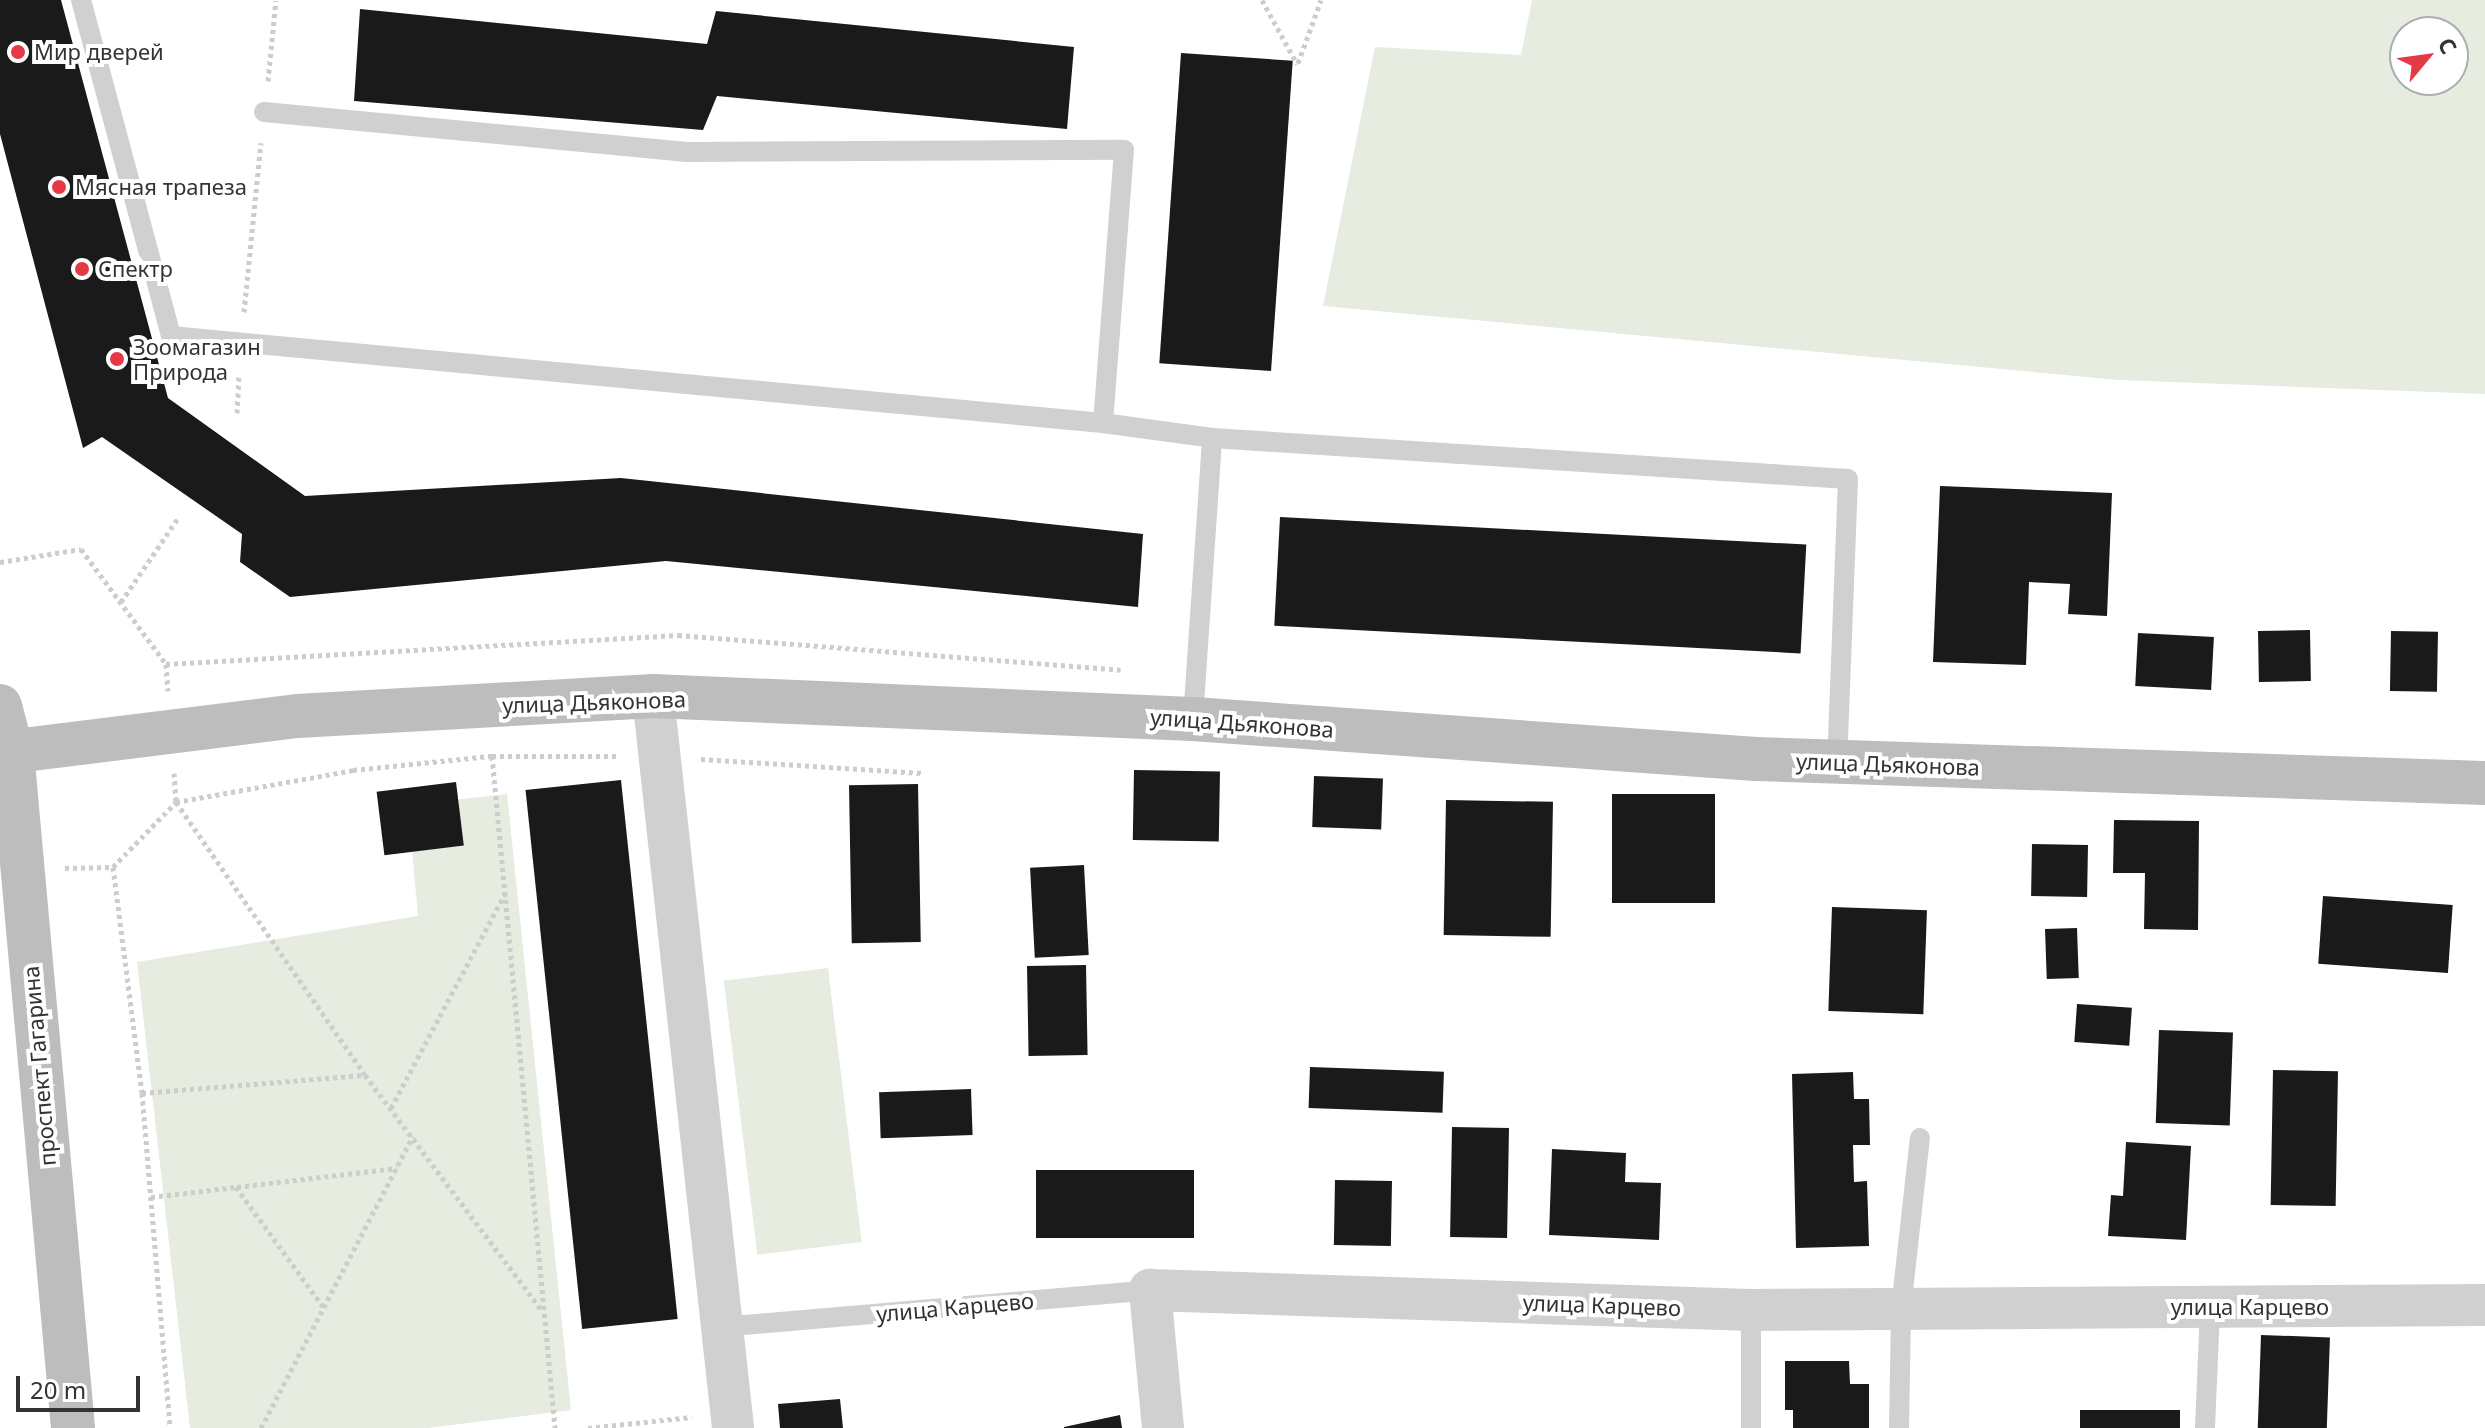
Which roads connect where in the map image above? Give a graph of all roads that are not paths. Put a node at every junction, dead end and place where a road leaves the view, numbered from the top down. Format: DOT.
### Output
graph roads {
  1 [pos="81,0"];
  2 [pos="264,112"];
  3 [pos="1103,423"];
  4 [pos="1212,438"];
  5 [pos="653,696"];
  6 [pos="0,706"];
  7 [pos="1193,719"];
  8 [pos="6,752"];
  9 [pos="1837,762"];
  10 [pos="2485,783"];
  11 [pos="1920,1138"];
  12 [pos="1150,1290"];
  13 [pos="2485,1305"];
  14 [pos="2210,1307"];
  15 [pos="1901,1309"];
  16 [pos="1751,1310"];
  17 [pos="721,1327"];
  18 [pos="732,1420"];
  19 [pos="73,1428"];
  20 [pos="1163,1428"];
  21 [pos="1751,1428"];
  22 [pos="1899,1428"];
  23 [pos="2205,1428"];
  1 -- 3 [label="lane"];
  2 -- 3 [label="lane"];
  3 -- 4 [label="lane"];
  4 -- 7 [label="lane"];
  4 -- 9 [label="lane"];
  5 -- 7 [label="main road, улица Дьяконова"];
  5 -- 8 [label="main road, улица Дьяконова"];
  5 -- 17 [label="street"];
  6 -- 8 [label="main road, проспект Гагарина"];
  7 -- 9 [label="main road, улица Дьяконова"];
  8 -- 19 [label="main road, проспект Гагарина"];
  9 -- 10 [label="main road, улица Дьяконова"];
  11 -- 15 [label="lane"];
  12 -- 16 [label="street, улица Карцево"];
  12 -- 17 [label="lane, улица Карцево"];
  12 -- 20 [label="street"];
  13 -- 14 [label="street, улица Карцево"];
  14 -- 15 [label="street, улица Карцево"];
  14 -- 23 [label="lane"];
  15 -- 16 [label="street, улица Карцево"];
  15 -- 22 [label="lane"];
  16 -- 21 [label="lane"];
  17 -- 18 [label="street"];
}
